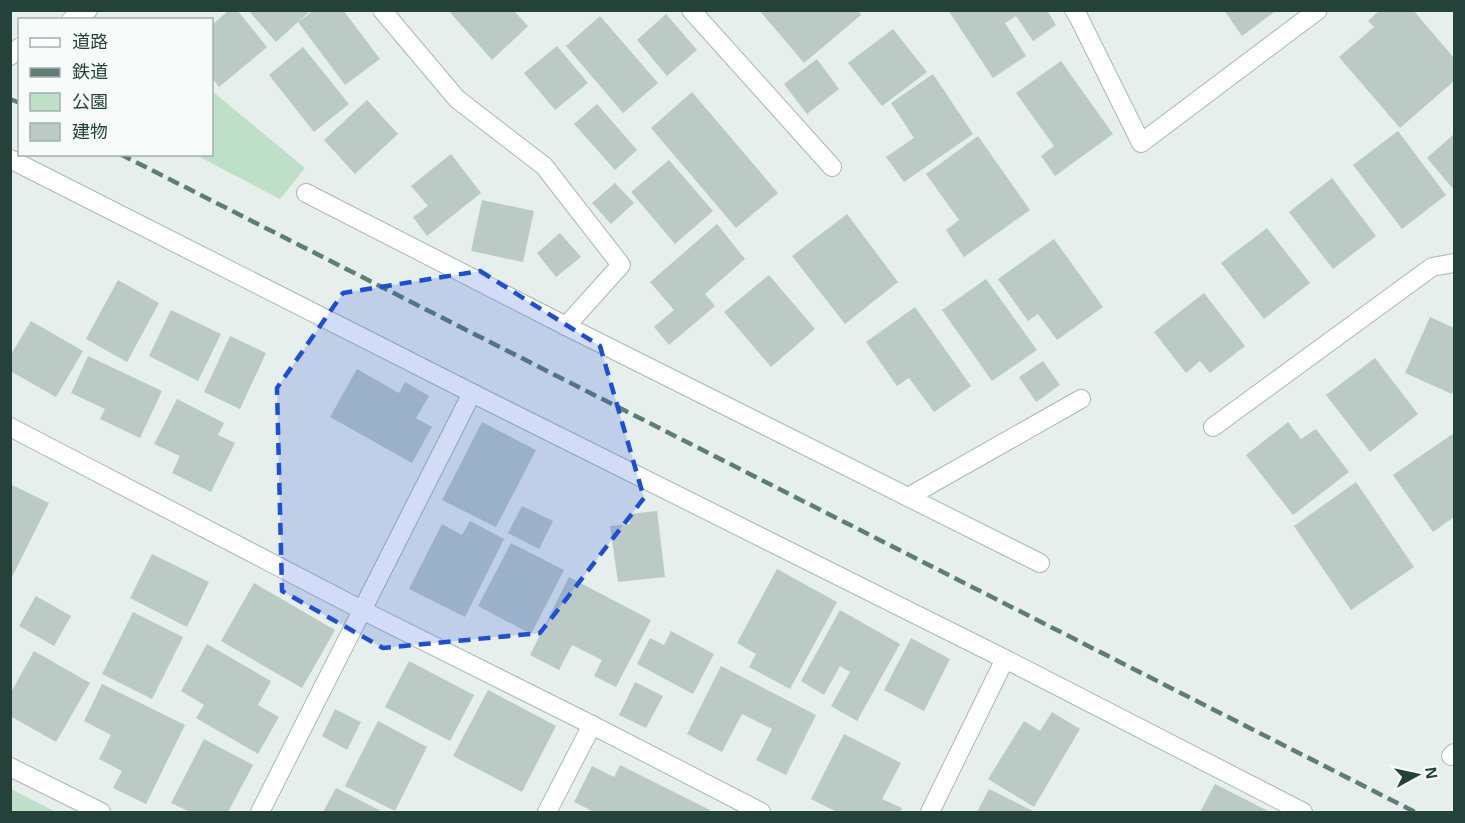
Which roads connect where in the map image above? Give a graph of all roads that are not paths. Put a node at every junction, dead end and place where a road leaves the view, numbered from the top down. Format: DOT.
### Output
graph roads {
  1 [pos="88,10"];
  2 [pos="382,10"];
  3 [pos="691,10"];
  4 [pos="1074,10"];
  5 [pos="1318,10"];
  6 [pos="74,18"];
  7 [pos="10,159"];
  8 [pos="832,167"];
  9 [pos="306,193"];
  10 [pos="1455,263"];
  11 [pos="566,326"];
  12 [pos="472,393"];
  13 [pos="1081,399"];
  14 [pos="10,427"];
  15 [pos="1213,427"];
  16 [pos="908,497"];
  17 [pos="1040,563"];
  18 [pos="363,610"];
  19 [pos="1005,659"];
  20 [pos="592,725"];
  21 [pos="10,767"];
  22 [pos="101,813"];
  23 [pos="260,813"];
  24 [pos="547,813"];
  25 [pos="761,813"];
  26 [pos="930,813"];
  27 [pos="1303,813"];
  1 -- 6 [label="street"];
  2 -- 11 [label="street"];
  3 -- 8 [label="street"];
  4 -- 5 [label="street"];
  7 -- 12 [label="street"];
  9 -- 11 [label="street"];
  10 -- 15 [label="street"];
  11 -- 16 [label="street"];
  12 -- 18 [label="street"];
  12 -- 19 [label="street"];
  13 -- 16 [label="street"];
  14 -- 18 [label="street"];
  16 -- 17 [label="street"];
  18 -- 20 [label="street"];
  18 -- 23 [label="street"];
  19 -- 26 [label="street"];
  19 -- 27 [label="street"];
  20 -- 24 [label="street"];
  20 -- 25 [label="street"];
  21 -- 22 [label="street"];
}
